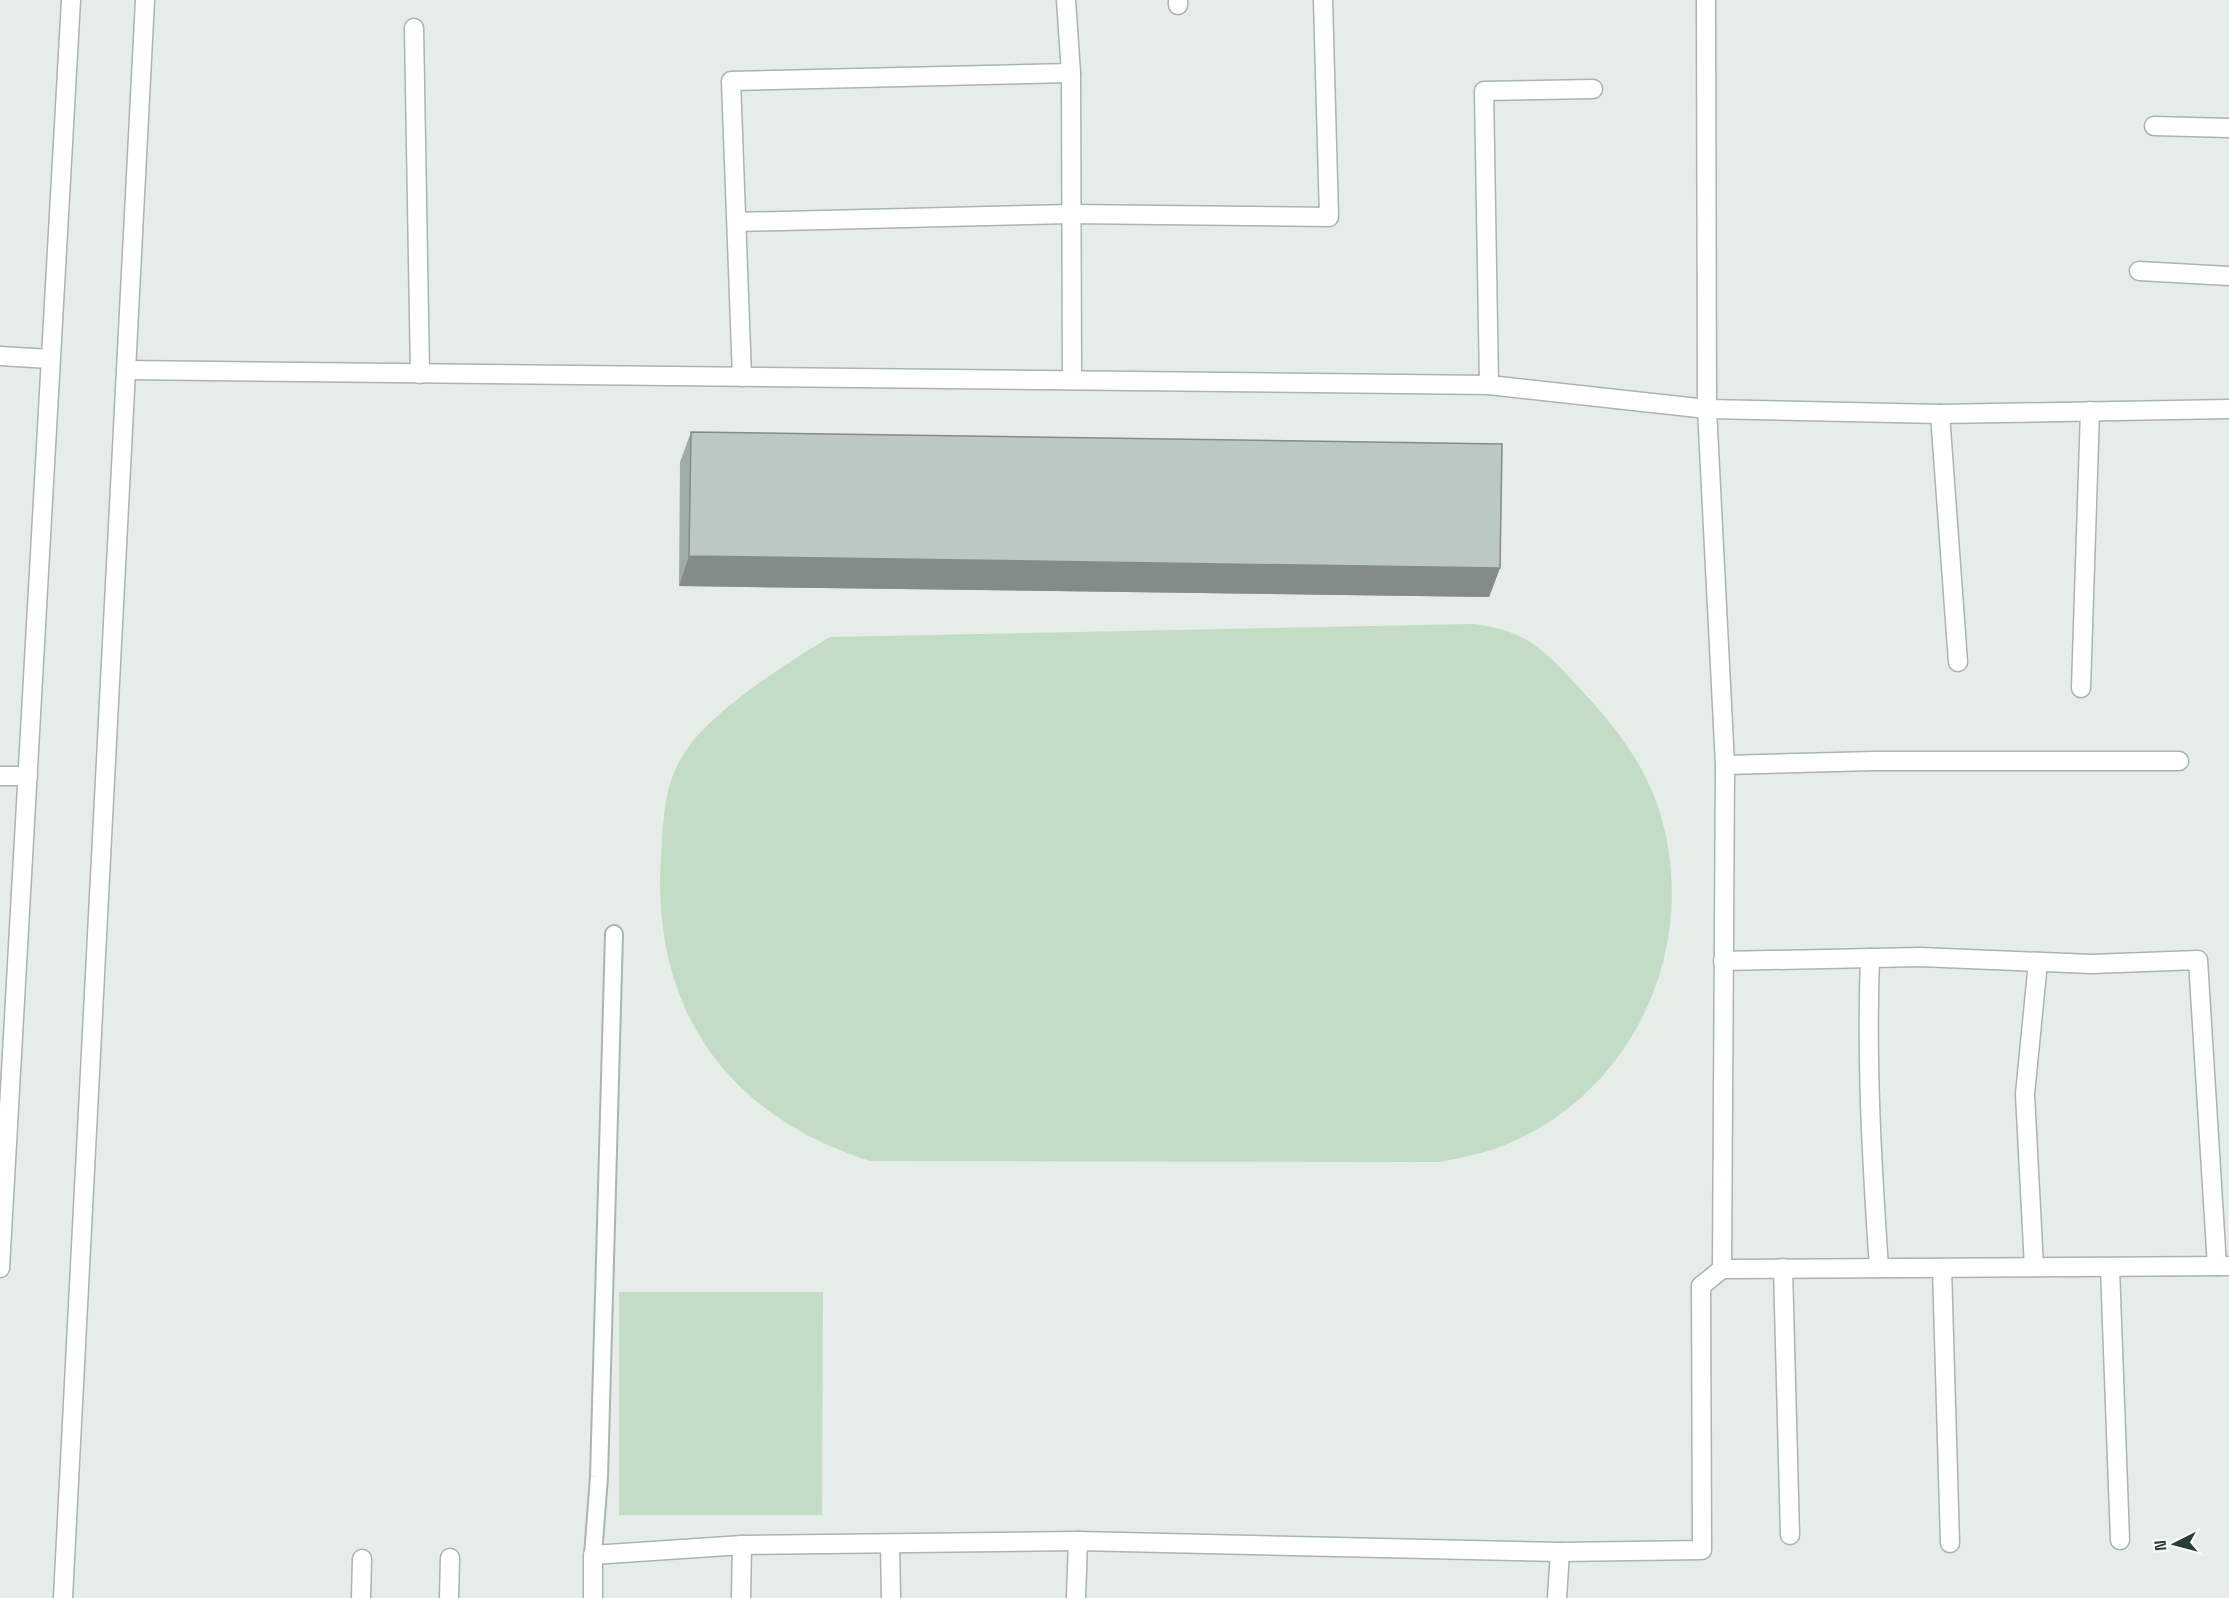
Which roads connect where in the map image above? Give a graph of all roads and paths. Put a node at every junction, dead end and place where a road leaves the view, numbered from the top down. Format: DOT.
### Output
graph roads {
  1 [pos="71,0"];
  2 [pos="145,0"];
  3 [pos="1066,0"];
  4 [pos="1323,0"];
  5 [pos="1706,0"];
  6 [pos="414,28"];
  7 [pos="1071,73"];
  8 [pos="1593,90"];
  9 [pos="2154,126"];
  10 [pos="2229,128"];
  11 [pos="1071,214"];
  12 [pos="736,222"];
  13 [pos="2139,271"];
  14 [pos="2229,276"];
  15 [pos="0,356"];
  16 [pos="50,359"];
  17 [pos="126,370"];
  18 [pos="420,374"];
  19 [pos="742,377"];
  20 [pos="1072,381"];
  21 [pos="1489,385"];
  22 [pos="1707,409"];
  23 [pos="2229,409"];
  24 [pos="2090,411"];
  25 [pos="1940,414"];
  26 [pos="1958,662"];
  27 [pos="2081,688"];
  28 [pos="2179,761"];
  29 [pos="1725,765"];
  30 [pos="0,776"];
  31 [pos="28,776"];
  32 [pos="614,934"];
  33 [pos="1870,958"];
  34 [pos="1723,961"];
  35 [pos="2038,962"];
  36 [pos="2223,1266"];
  37 [pos="0,1268"];
  38 [pos="1783,1268"];
  39 [pos="1879,1268"];
  40 [pos="1942,1268"];
  41 [pos="2034,1268"];
  42 [pos="2110,1268"];
  43 [pos="1722,1269"];
  44 [pos="1791,1535"];
  45 [pos="2120,1540"];
  46 [pos="1078,1541"];
  47 [pos="1950,1543"];
  48 [pos="742,1545"];
  49 [pos="890,1545"];
  50 [pos="1560,1552"];
  51 [pos="593,1555"];
  52 [pos="450,1558"];
  53 [pos="362,1559"];
  54 [pos="63,1598"];
  55 [pos="362,1598"];
  56 [pos="449,1598"];
  57 [pos="593,1598"];
  58 [pos="741,1598"];
  59 [pos="891,1598"];
  60 [pos="1076,1598"];
  61 [pos="1557,1598"];
  1 -- 16 [label="street"];
  2 -- 17 [label="street"];
  3 -- 7 [label="street"];
  4 -- 11 [label="street"];
  5 -- 22 [label="street"];
  6 -- 18 [label="street"];
  7 -- 11 [label="street"];
  7 -- 12 [label="street"];
  8 -- 21 [label="street"];
  9 -- 10 [label="street"];
  11 -- 12 [label="street"];
  11 -- 20 [label="street"];
  12 -- 19 [label="street"];
  13 -- 14 [label="street"];
  15 -- 16 [label="street"];
  16 -- 31 [label="street"];
  17 -- 18 [label="street"];
  17 -- 54 [label="street"];
  18 -- 19 [label="street"];
  19 -- 20 [label="street"];
  20 -- 21 [label="street"];
  21 -- 22 [label="street"];
  22 -- 25 [label="street"];
  22 -- 29 [label="street"];
  23 -- 24 [label="street"];
  24 -- 25 [label="street"];
  24 -- 27 [label="street"];
  25 -- 26 [label="street"];
  28 -- 29 [label="street"];
  29 -- 34 [label="street"];
  30 -- 31 [label="street"];
  31 -- 37 [label="street"];
  32 -- 51 [label="lane"];
  33 -- 34 [label="street"];
  33 -- 35 [label="street"];
  33 -- 39 [label="street"];
  34 -- 43 [label="street"];
  35 -- 36 [label="street"];
  35 -- 41 [label="street"];
  36 -- 42 [label="street"];
  38 -- 39 [label="street"];
  38 -- 43 [label="street"];
  38 -- 44 [label="street"];
  39 -- 40 [label="street"];
  40 -- 41 [label="street"];
  40 -- 47 [label="street"];
  41 -- 42 [label="street"];
  42 -- 45 [label="street"];
  43 -- 50 [label="street"];
  46 -- 49 [label="street"];
  46 -- 50 [label="street"];
  46 -- 60 [label="street"];
  48 -- 49 [label="street"];
  48 -- 51 [label="street"];
  48 -- 58 [label="street"];
  49 -- 59 [label="street"];
  50 -- 61 [label="street"];
  51 -- 57 [label="street"];
  52 -- 56 [label="street"];
  53 -- 55 [label="street"];
}
